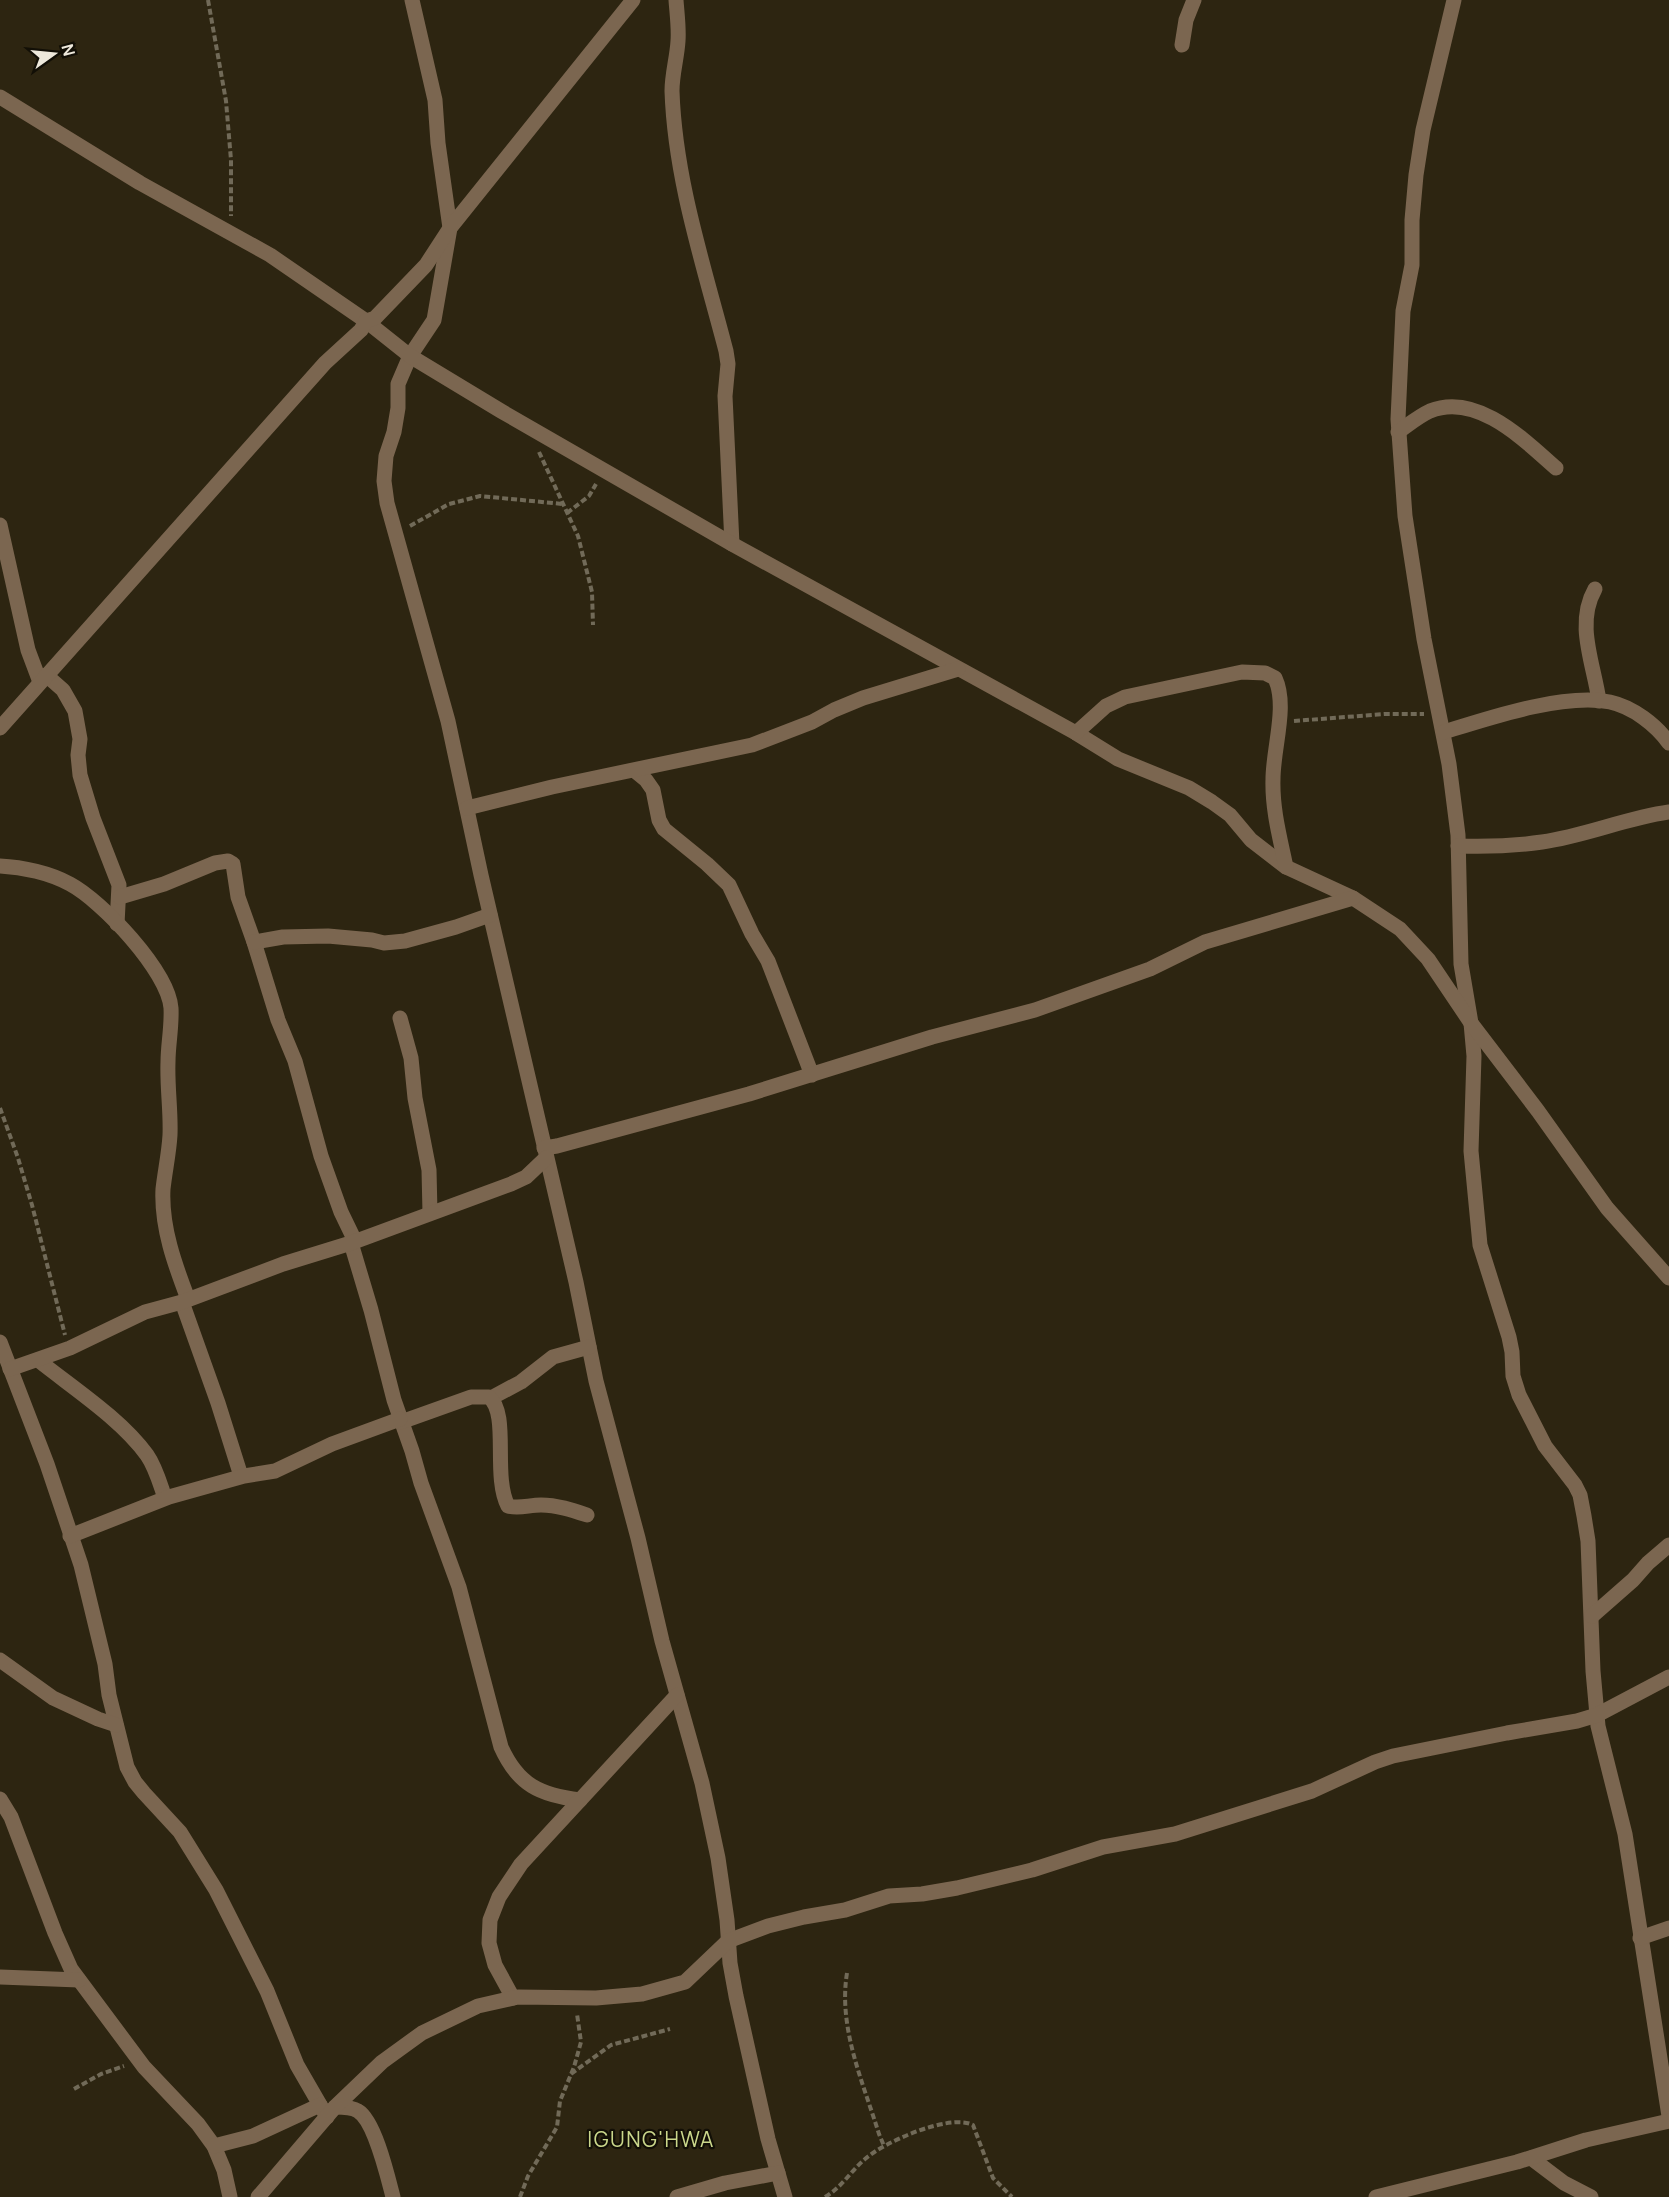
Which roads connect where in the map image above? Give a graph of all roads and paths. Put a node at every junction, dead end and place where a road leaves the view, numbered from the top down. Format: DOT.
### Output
graph roads {
  1 [pos="208,0"];
  2 [pos="412,0"];
  3 [pos="633,0"];
  4 [pos="676,0"];
  5 [pos="1194,0"];
  6 [pos="1454,0"];
  7 [pos="1182,45"];
  8 [pos="0,97"];
  9 [pos="450,228"];
  10 [pos="230,233"];
  11 [pos="366,321"];
  12 [pos="410,356"];
  13 [pos="531,428"];
  14 [pos="1398,432"];
  15 [pos="1556,468"];
  16 [pos="604,470"];
  17 [pos="563,504"];
  18 [pos="567,513"];
  19 [pos="0,525"];
  20 [pos="394,530"];
  21 [pos="732,544"];
  22 [pos="1595,589"];
  23 [pos="593,626"];
  24 [pos="958,669"];
  25 [pos="43,679"];
  26 [pos="1599,701"];
  27 [pos="1440,714"];
  28 [pos="1278,721"];
  29 [pos="0,728"];
  30 [pos="1444,732"];
  31 [pos="1076,733"];
  32 [pos="1669,743"];
  33 [pos="635,771"];
  34 [pos="466,808"];
  35 [pos="1669,812"];
  36 [pos="1458,846"];
  37 [pos="0,866"];
  38 [pos="1286,867"];
  39 [pos="120,897"];
  40 [pos="1353,898"];
  41 [pos="490,915"];
  42 [pos="117,924"];
  43 [pos="254,942"];
  44 [pos="400,1018"];
  45 [pos="1471,1023"];
  46 [pos="812,1075"];
  47 [pos="0,1108"];
  48 [pos="545,1153"];
  49 [pos="430,1213"];
  50 [pos="353,1242"];
  51 [pos="1669,1278"];
  52 [pos="185,1301"];
  53 [pos="589,1347"];
  54 [pos="70,1348"];
  55 [pos="3,1355"];
  56 [pos="38,1360"];
  57 [pos="491,1398"];
  58 [pos="401,1421"];
  59 [pos="241,1476"];
  60 [pos="165,1498"];
  61 [pos="587,1515"];
  62 [pos="70,1536"];
  63 [pos="1669,1545"];
  64 [pos="1592,1616"];
  65 [pos="0,1660"];
  66 [pos="1669,1677"];
  67 [pos="677,1695"];
  68 [pos="1597,1715"];
  69 [pos="116,1725"];
  70 [pos="0,1799"];
  71 [pos="580,1800"];
  72 [pos="1669,1928"];
  73 [pos="1640,1938"];
  74 [pos="729,1941"];
  75 [pos="847,1973"];
  76 [pos="0,1977"];
  77 [pos="79,1980"];
  78 [pos="572,1996"];
  79 [pos="513,1998"];
  80 [pos="670,2029"];
  81 [pos="139,2061"];
  82 [pos="571,2074"];
  83 [pos="1666,2074"];
  84 [pos="74,2089"];
  85 [pos="327,2109"];
  86 [pos="1669,2116"];
  87 [pos="1669,2121"];
  88 [pos="214,2146"];
  89 [pos="884,2146"];
  90 [pos="1531,2158"];
  91 [pos="778,2173"];
  92 [pos="231,2197"];
  93 [pos="258,2197"];
  94 [pos="393,2197"];
  95 [pos="520,2197"];
  96 [pos="677,2197"];
  97 [pos="784,2197"];
  98 [pos="825,2197"];
  99 [pos="1012,2197"];
  100 [pos="1376,2197"];
  101 [pos="1591,2197"];
  1 -- 10 [label="path"];
  2 -- 9 [label="street"];
  3 -- 9 [label="street"];
  4 -- 21 [label="street"];
  5 -- 7 [label="street"];
  6 -- 14 [label="street"];
  8 -- 10 [label="street"];
  9 -- 11 [label="street"];
  9 -- 12 [label="street"];
  10 -- 11 [label="street"];
  11 -- 12 [label="street"];
  11 -- 25 [label="street"];
  12 -- 13 [label="street"];
  12 -- 20 [label="street"];
  13 -- 16 [label="street"];
  13 -- 17 [label="path"];
  14 -- 15 [label="street"];
  14 -- 27 [label="street"];
  16 -- 18 [label="path"];
  16 -- 21 [label="street"];
  17 -- 18 [label="path"];
  17 -- 20 [label="path"];
  18 -- 23 [label="path"];
  19 -- 25 [label="street"];
  20 -- 34 [label="street"];
  21 -- 24 [label="street"];
  22 -- 26 [label="street"];
  24 -- 31 [label="street"];
  24 -- 33 [label="street"];
  25 -- 29 [label="street"];
  25 -- 39 [label="street"];
  26 -- 30 [label="street"];
  26 -- 32 [label="street"];
  27 -- 28 [label="path"];
  27 -- 30 [label="street"];
  28 -- 31 [label="street"];
  28 -- 38 [label="street"];
  30 -- 36 [label="street"];
  31 -- 38 [label="street"];
  33 -- 34 [label="street"];
  33 -- 46 [label="street"];
  34 -- 41 [label="street"];
  35 -- 36 [label="street"];
  36 -- 45 [label="street"];
  37 -- 42 [label="street"];
  38 -- 40 [label="street"];
  39 -- 42 [label="street"];
  39 -- 43 [label="street"];
  40 -- 45 [label="street"];
  40 -- 46 [label="street"];
  41 -- 43 [label="street"];
  41 -- 48 [label="street"];
  42 -- 52 [label="street"];
  43 -- 50 [label="street"];
  44 -- 49 [label="street"];
  45 -- 51 [label="street"];
  45 -- 64 [label="street"];
  46 -- 48 [label="street"];
  47 -- 54 [label="path"];
  48 -- 49 [label="street"];
  48 -- 53 [label="street"];
  49 -- 50 [label="street"];
  50 -- 52 [label="street"];
  50 -- 58 [label="street"];
  52 -- 54 [label="street"];
  52 -- 59 [label="street"];
  53 -- 57 [label="street"];
  53 -- 67 [label="street"];
  54 -- 56 [label="street"];
  55 -- 56 [label="street"];
  55 -- 62 [label="street"];
  56 -- 60 [label="street"];
  57 -- 58 [label="street"];
  57 -- 61 [label="street"];
  58 -- 59 [label="street"];
  58 -- 71 [label="street"];
  59 -- 60 [label="street"];
  60 -- 62 [label="street"];
  62 -- 69 [label="street"];
  63 -- 64 [label="street"];
  64 -- 68 [label="street"];
  65 -- 69 [label="street"];
  66 -- 68 [label="street"];
  67 -- 71 [label="street"];
  67 -- 74 [label="street"];
  68 -- 73 [label="street"];
  68 -- 74 [label="street"];
  69 -- 85 [label="street"];
  70 -- 77 [label="street"];
  71 -- 79 [label="street"];
  72 -- 73 [label="street"];
  73 -- 83 [label="street"];
  74 -- 78 [label="street"];
  74 -- 91 [label="street"];
  75 -- 89 [label="path"];
  76 -- 77 [label="street"];
  77 -- 81 [label="street"];
  78 -- 79 [label="street"];
  78 -- 82 [label="path"];
  79 -- 85 [label="street"];
  80 -- 82 [label="path"];
  81 -- 84 [label="path"];
  81 -- 88 [label="street"];
  82 -- 95 [label="path"];
  83 -- 86 [label="street"];
  85 -- 88 [label="street"];
  85 -- 93 [label="street"];
  85 -- 94 [label="street"];
  87 -- 90 [label="street"];
  88 -- 92 [label="street"];
  89 -- 98 [label="path"];
  89 -- 99 [label="path"];
  90 -- 100 [label="street"];
  90 -- 101 [label="street"];
  91 -- 96 [label="street"];
  91 -- 97 [label="street"];
}
